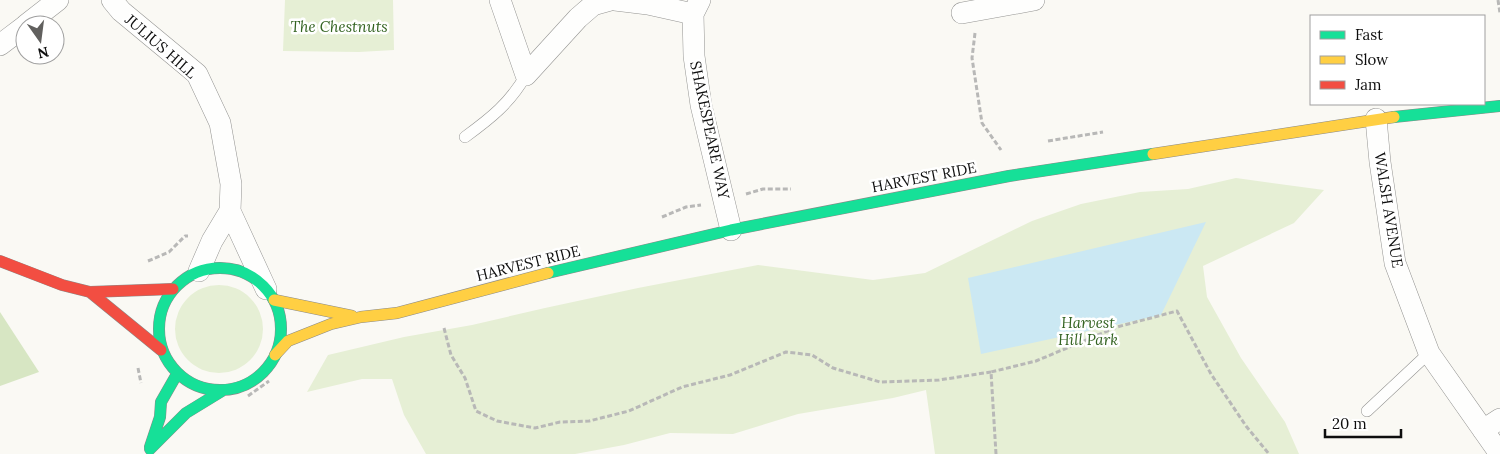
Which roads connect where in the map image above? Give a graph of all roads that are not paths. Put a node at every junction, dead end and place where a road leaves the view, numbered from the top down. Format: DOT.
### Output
graph roads {
  1 [pos="58,0"];
  2 [pos="112,0"];
  3 [pos="500,0"];
  4 [pos="613,0"];
  5 [pos="1034,0"];
  6 [pos="696,7"];
  7 [pos="970,12"];
  8 [pos="39,15"];
  9 [pos="15,33"];
  10 [pos="0,45"];
  11 [pos="526,75"];
  12 [pos="1500,106"];
  13 [pos="1376,119"];
  14 [pos="464,137"];
  15 [pos="230,211"];
  16 [pos="731,230"];
  17 [pos="0,261"];
  18 [pos="199,272"];
  19 [pos="173,289"];
  20 [pos="90,292"];
  21 [pos="270,294"];
  22 [pos="361,317"];
  23 [pos="162,350"];
  24 [pos="1429,353"];
  25 [pos="275,355"];
  26 [pos="177,374"];
  27 [pos="222,391"];
  28 [pos="1367,411"];
  29 [pos="1491,424"];
  30 [pos="148,452"];
  31 [pos="1500,454"];
  1 -- 8 [label="street"];
  2 -- 15 [label="street, JULIUS HILL"];
  3 -- 11 [label="street"];
  4 -- 6 [label="street"];
  4 -- 11 [label="street"];
  5 -- 7 [label="street"];
  6 -- 16 [label="street, SHAKESPEARE WAY"];
  9 -- 10 [label="street"];
  11 -- 14 [label="lane"];
  12 -- 13 [label="street, HARVEST RIDE"];
  13 -- 16 [label="street, HARVEST RIDE"];
  13 -- 24 [label="street, WALSH AVENUE"];
  15 -- 18 [label="street, JULIUS HILL"];
  15 -- 21 [label="street, JULIUS HILL"];
  16 -- 22 [label="street, HARVEST RIDE"];
  17 -- 20 [label="street"];
  18 -- 19 [label="street"];
  18 -- 21 [label="street"];
  19 -- 20 [label="street"];
  19 -- 23 [label="street"];
  20 -- 23 [label="street"];
  21 -- 22 [label="street, HARVEST RIDE"];
  21 -- 25 [label="street"];
  22 -- 25 [label="street, HARVEST RIDE"];
  23 -- 26 [label="street"];
  24 -- 28 [label="lane"];
  24 -- 29 [label="street, WALSH AVENUE"];
  25 -- 27 [label="street"];
  26 -- 27 [label="street"];
  26 -- 30 [label="street"];
  27 -- 30 [label="street"];
  29 -- 31 [label="street, WALSH AVENUE"];
}
